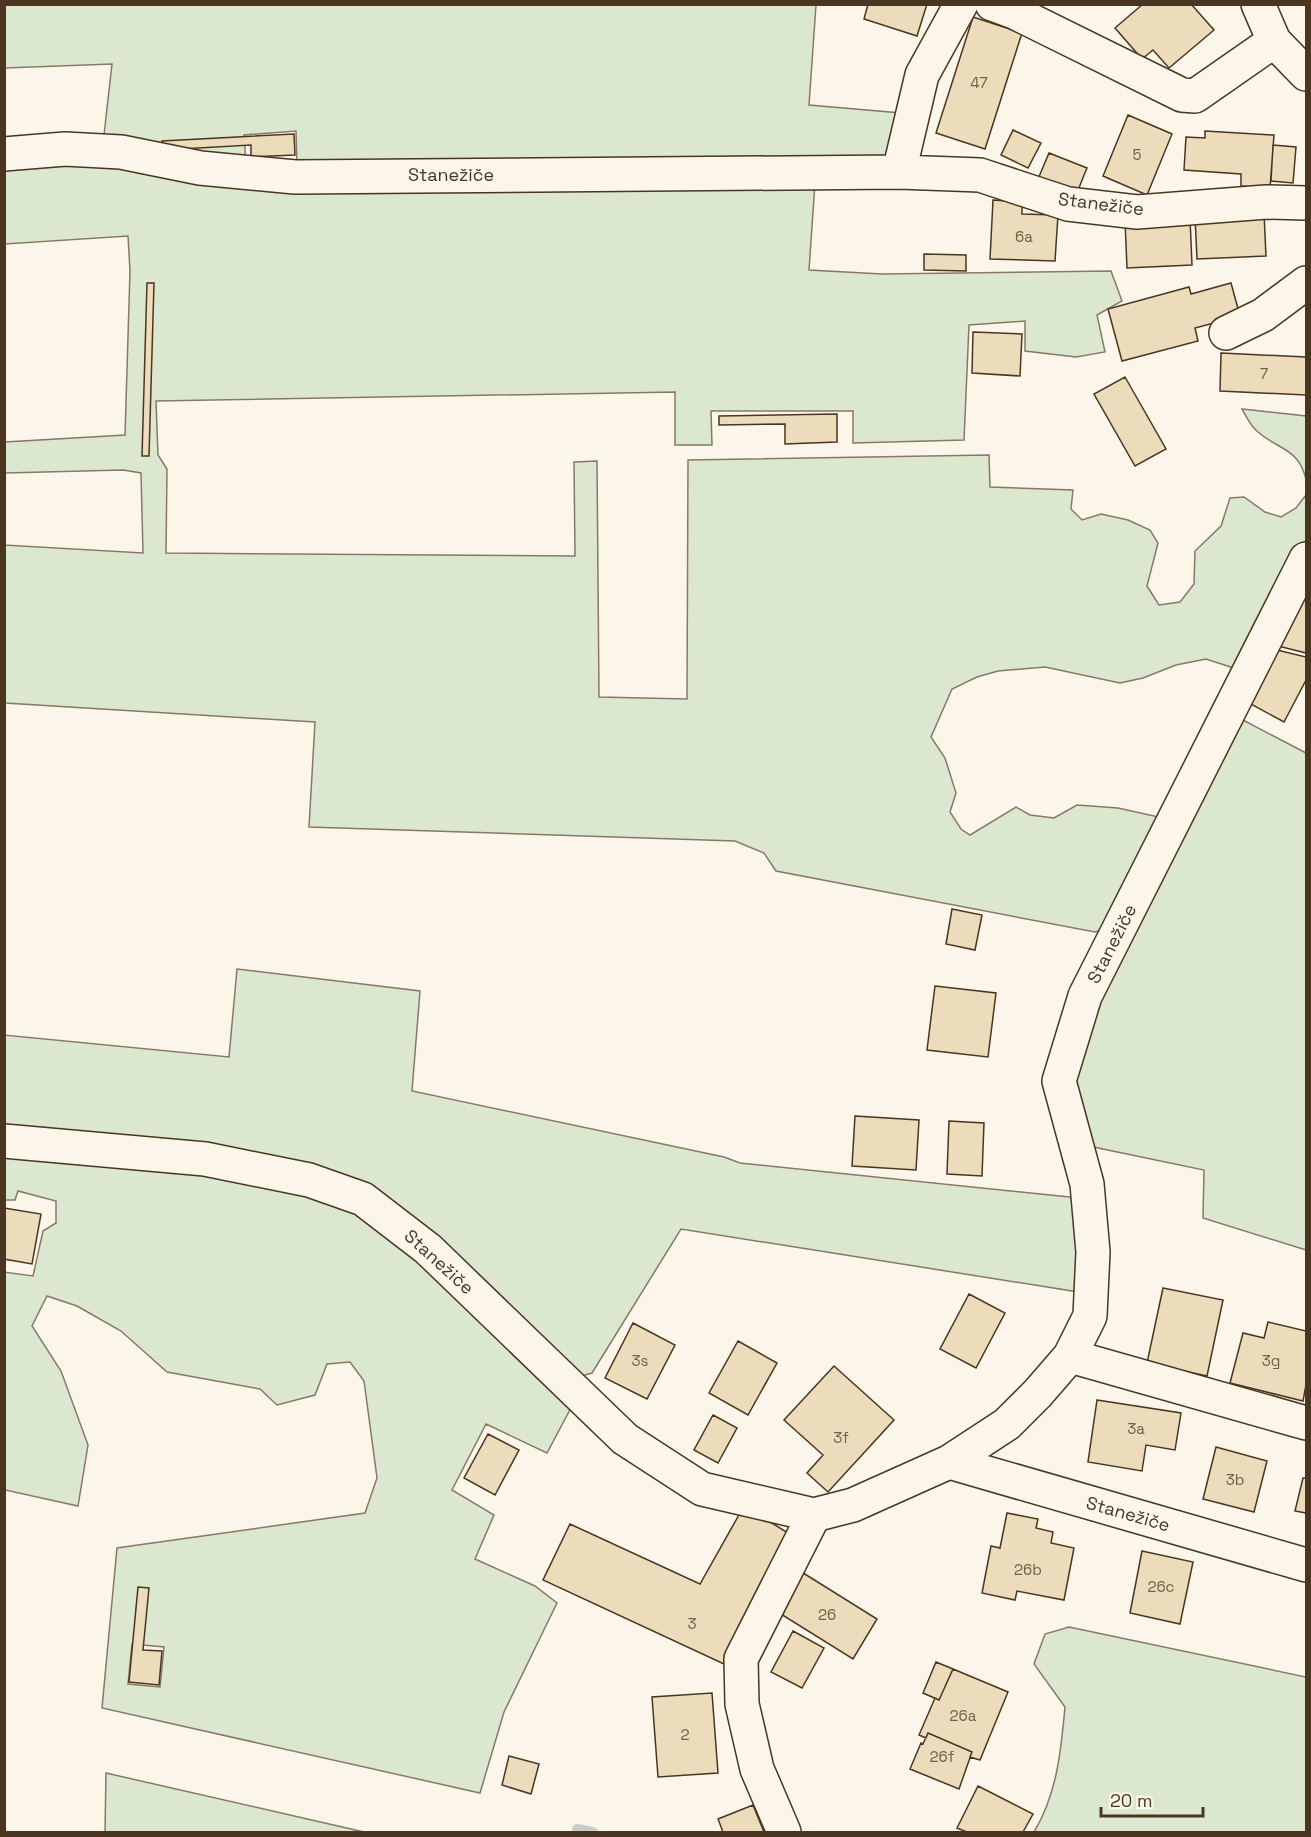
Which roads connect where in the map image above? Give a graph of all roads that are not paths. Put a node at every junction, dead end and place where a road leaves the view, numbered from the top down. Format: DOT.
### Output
graph roads {
  1 [pos="961,4"];
  2 [pos="992,4"];
  3 [pos="1258,4"];
  4 [pos="1274,41"];
  5 [pos="1306,74"];
  6 [pos="4,154"];
  7 [pos="899,172"];
  8 [pos="1306,203"];
  9 [pos="1306,283"];
  10 [pos="1226,333"];
  11 [pos="1306,559"];
  12 [pos="4,1141"];
  13 [pos="1070,1356"];
  14 [pos="1306,1423"];
  15 [pos="949,1462"];
  16 [pos="814,1515"];
  17 [pos="1306,1565"];
  18 [pos="784,1833"];
  1 -- 7 [label="street"];
  2 -- 4 [label="street"];
  3 -- 4 [label="street"];
  4 -- 5 [label="street"];
  6 -- 7 [label="street, Stanežiče"];
  7 -- 8 [label="street, Stanežiče"];
  9 -- 10 [label="street"];
  11 -- 13 [label="street, Stanežiče"];
  12 -- 16 [label="street, Stanežiče"];
  13 -- 14 [label="street"];
  13 -- 15 [label="street, Stanežiče"];
  15 -- 16 [label="street, Stanežiče"];
  15 -- 17 [label="street, Stanežiče"];
  16 -- 18 [label="street"];
}
